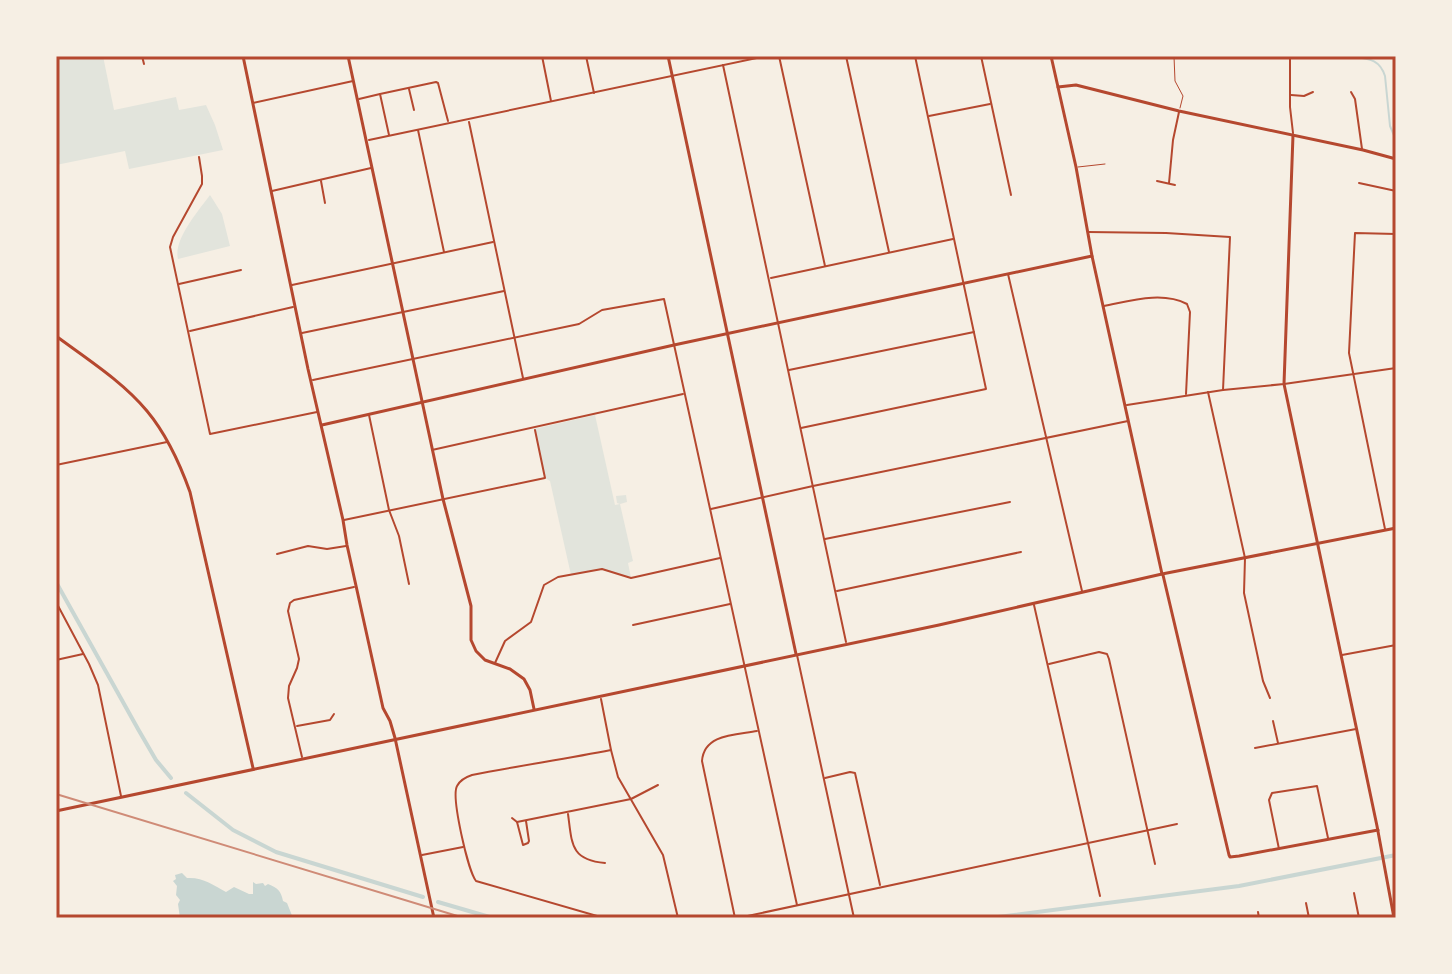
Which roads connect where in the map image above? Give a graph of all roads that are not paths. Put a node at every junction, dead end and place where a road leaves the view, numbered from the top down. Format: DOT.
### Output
graph roads {
  1 [pos="142,56"];
  2 [pos="243,56"];
  3 [pos="348,56"];
  4 [pos="542,56"];
  5 [pos="586,56"];
  6 [pos="668,56"];
  7 [pos="766,56"];
  8 [pos="779,56"];
  9 [pos="846,56"];
  10 [pos="915,56"];
  11 [pos="981,56"];
  12 [pos="1051,56"];
  13 [pos="1174,56"];
  14 [pos="1290,56"];
  15 [pos="144,64"];
  16 [pos="723,65"];
  17 [pos="672,76"];
  18 [pos="354,81"];
  19 [pos="1058,87"];
  20 [pos="409,88"];
  21 [pos="1313,92"];
  22 [pos="1351,92"];
  23 [pos="594,93"];
  24 [pos="380,94"];
  25 [pos="1289,95"];
  26 [pos="358,99"];
  27 [pos="552,102"];
  28 [pos="253,103"];
  29 [pos="991,104"];
  30 [pos="414,110"];
  31 [pos="1179,111"];
  32 [pos="928,117"];
  33 [pos="468,120"];
  34 [pos="448,124"];
  35 [pos="418,130"];
  36 [pos="1293,135"];
  37 [pos="389,136"];
  38 [pos="367,141"];
  39 [pos="1363,150"];
  40 [pos="199,157"];
  41 [pos="1396,159"];
  42 [pos="1105,164"];
  43 [pos="1076,167"];
  44 [pos="373,168"];
  45 [pos="321,180"];
  46 [pos="1157,181"];
  47 [pos="1169,183"];
  48 [pos="1359,183"];
  49 [pos="1175,185"];
  50 [pos="271,191"];
  51 [pos="1396,191"];
  52 [pos="1011,195"];
  53 [pos="325,203"];
  54 [pos="1087,232"];
  55 [pos="1396,234"];
  56 [pos="954,239"];
  57 [pos="495,242"];
  58 [pos="889,252"];
  59 [pos="444,253"];
  60 [pos="1092,256"];
  61 [pos="393,263"];
  62 [pos="825,266"];
  63 [pos="241,270"];
  64 [pos="1008,274"];
  65 [pos="770,278"];
  66 [pos="178,284"];
  67 [pos="963,284"];
  68 [pos="291,285"];
  69 [pos="505,291"];
  70 [pos="1104,306"];
  71 [pos="295,307"];
  72 [pos="403,312"];
  73 [pos="780,323"];
  74 [pos="189,331"];
  75 [pos="974,332"];
  76 [pos="302,333"];
  77 [pos="727,334"];
  78 [pos="56,336"];
  79 [pos="514,338"];
  80 [pos="674,345"];
  81 [pos="413,360"];
  82 [pos="1396,368"];
  83 [pos="788,370"];
  84 [pos="1354,373"];
  85 [pos="524,379"];
  86 [pos="311,381"];
  87 [pos="1284,384"];
  88 [pos="1223,390"];
  89 [pos="1208,392"];
  90 [pos="685,394"];
  91 [pos="1186,395"];
  92 [pos="422,402"];
  93 [pos="1126,405"];
  94 [pos="318,412"];
  95 [pos="369,415"];
  96 [pos="1128,421"];
  97 [pos="321,425"];
  98 [pos="800,428"];
  99 [pos="534,429"];
  100 [pos="1046,438"];
  101 [pos="168,442"];
  102 [pos="432,450"];
  103 [pos="56,465"];
  104 [pos="813,486"];
  105 [pos="762,498"];
  106 [pos="443,499"];
  107 [pos="1010,502"];
  108 [pos="389,510"];
  109 [pos="710,510"];
  110 [pos="343,520"];
  111 [pos="1396,528"];
  112 [pos="1385,530"];
  113 [pos="824,540"];
  114 [pos="1317,544"];
  115 [pos="347,545"];
  116 [pos="1021,552"];
  117 [pos="277,554"];
  118 [pos="721,558"];
  119 [pos="1245,558"];
  120 [pos="1162,574"];
  121 [pos="409,584"];
  122 [pos="356,587"];
  123 [pos="836,591"];
  124 [pos="1082,592"];
  125 [pos="56,602"];
  126 [pos="1034,603"];
  127 [pos="730,604"];
  128 [pos="633,625"];
  129 [pos="846,643"];
  130 [pos="1396,645"];
  131 [pos="84,654"];
  132 [pos="796,654"];
  133 [pos="1341,655"];
  134 [pos="56,660"];
  135 [pos="495,664"];
  136 [pos="1048,664"];
  137 [pos="744,665"];
  138 [pos="601,695"];
  139 [pos="1270,698"];
  140 [pos="534,709"];
  141 [pos="334,714"];
  142 [pos="1273,721"];
  143 [pos="296,726"];
  144 [pos="1357,728"];
  145 [pos="758,731"];
  146 [pos="395,738"];
  147 [pos="1278,744"];
  148 [pos="1255,748"];
  149 [pos="611,750"];
  150 [pos="302,758"];
  151 [pos="253,768"];
  152 [pos="824,779"];
  153 [pos="658,785"];
  154 [pos="121,797"];
  155 [pos="631,799"];
  156 [pos="56,811"];
  157 [pos="568,813"];
  158 [pos="512,818"];
  159 [pos="525,821"];
  160 [pos="517,822"];
  161 [pos="1177,824"];
  162 [pos="1148,830"];
  163 [pos="1378,830"];
  164 [pos="1328,839"];
  165 [pos="1088,843"];
  166 [pos="464,847"];
  167 [pos="1279,849"];
  168 [pos="420,856"];
  169 [pos="605,863"];
  170 [pos="1155,864"];
  171 [pos="880,887"];
  172 [pos="1354,893"];
  173 [pos="849,894"];
  174 [pos="1100,896"];
  175 [pos="1306,903"];
  176 [pos="797,905"];
  177 [pos="1258,912"];
  178 [pos="434,918"];
  179 [pos="604,918"];
  180 [pos="678,918"];
  181 [pos="736,918"];
  182 [pos="854,918"];
  183 [pos="1259,918"];
  184 [pos="1309,918"];
  185 [pos="1359,918"];
  186 [pos="1394,918"];
  1 -- 15 [label="street"];
  2 -- 28 [label="street"];
  3 -- 18 [label="street"];
  4 -- 27 [label="street"];
  5 -- 23 [label="street"];
  6 -- 17 [label="street"];
  7 -- 16 [label="street"];
  8 -- 62 [label="street"];
  9 -- 58 [label="street"];
  10 -- 32 [label="street"];
  11 -- 29 [label="street"];
  12 -- 19 [label="street"];
  13 -- 31 [label="lane"];
  14 -- 25 [label="street"];
  16 -- 17 [label="street"];
  16 -- 65 [label="street"];
  17 -- 23 [label="street"];
  17 -- 77 [label="street"];
  18 -- 26 [label="street"];
  18 -- 28 [label="street"];
  19 -- 31 [label="street"];
  19 -- 43 [label="street"];
  20 -- 24 [label="street"];
  20 -- 30 [label="street"];
  20 -- 34 [label="street"];
  21 -- 25 [label="street"];
  22 -- 39 [label="street"];
  23 -- 27 [label="street"];
  24 -- 26 [label="street"];
  24 -- 37 [label="street"];
  25 -- 36 [label="street"];
  26 -- 38 [label="street"];
  27 -- 33 [label="street"];
  28 -- 50 [label="street"];
  29 -- 32 [label="street"];
  29 -- 52 [label="street"];
  31 -- 36 [label="street"];
  31 -- 47 [label="street"];
  32 -- 56 [label="street"];
  33 -- 34 [label="street"];
  33 -- 57 [label="street"];
  34 -- 35 [label="street"];
  35 -- 37 [label="street"];
  35 -- 59 [label="street"];
  36 -- 39 [label="street"];
  36 -- 87 [label="street"];
  37 -- 38 [label="street"];
  38 -- 44 [label="street"];
  39 -- 41 [label="street"];
  40 -- 66 [label="street"];
  42 -- 43 [label="lane"];
  43 -- 54 [label="street"];
  44 -- 45 [label="street"];
  44 -- 61 [label="street"];
  45 -- 50 [label="street"];
  45 -- 53 [label="street"];
  46 -- 47 [label="street"];
  47 -- 49 [label="street"];
  48 -- 51 [label="street"];
  50 -- 68 [label="street"];
  54 -- 60 [label="street"];
  54 -- 88 [label="street"];
  55 -- 84 [label="street"];
  56 -- 58 [label="street"];
  56 -- 67 [label="street"];
  57 -- 59 [label="street"];
  57 -- 69 [label="street"];
  58 -- 62 [label="street"];
  59 -- 61 [label="street"];
  60 -- 64 [label="street"];
  60 -- 70 [label="street"];
  61 -- 68 [label="street"];
  61 -- 72 [label="street"];
  62 -- 65 [label="street"];
  63 -- 66 [label="street"];
  64 -- 67 [label="street"];
  64 -- 100 [label="street"];
  65 -- 73 [label="street"];
  66 -- 74 [label="street"];
  67 -- 73 [label="street"];
  67 -- 75 [label="street"];
  68 -- 71 [label="street"];
  69 -- 72 [label="street"];
  69 -- 79 [label="street"];
  70 -- 91 [label="street"];
  70 -- 93 [label="street"];
  71 -- 74 [label="street"];
  71 -- 76 [label="street"];
  72 -- 76 [label="street"];
  72 -- 81 [label="street"];
  73 -- 77 [label="street"];
  73 -- 83 [label="street"];
  74 -- 94 [label="street"];
  75 -- 83 [label="street"];
  75 -- 98 [label="street"];
  76 -- 86 [label="street"];
  77 -- 80 [label="street"];
  77 -- 105 [label="street"];
  78 -- 101 [label="street"];
  79 -- 80 [label="street"];
  79 -- 81 [label="street"];
  79 -- 85 [label="street"];
  80 -- 85 [label="street"];
  80 -- 90 [label="street"];
  81 -- 86 [label="street"];
  81 -- 92 [label="street"];
  82 -- 84 [label="street"];
  83 -- 98 [label="street"];
  84 -- 87 [label="street"];
  84 -- 112 [label="street"];
  85 -- 92 [label="street"];
  86 -- 94 [label="street"];
  87 -- 88 [label="street"];
  87 -- 114 [label="street"];
  88 -- 89 [label="street"];
  89 -- 91 [label="street"];
  89 -- 119 [label="street"];
  90 -- 99 [label="street"];
  90 -- 109 [label="street"];
  91 -- 93 [label="street"];
  92 -- 95 [label="street"];
  92 -- 102 [label="street"];
  93 -- 96 [label="street"];
  94 -- 97 [label="street"];
  95 -- 97 [label="street"];
  95 -- 108 [label="street"];
  96 -- 100 [label="street"];
  96 -- 120 [label="street"];
  97 -- 110 [label="street"];
  98 -- 104 [label="street"];
  99 -- 102 [label="street"];
  99 -- 106 [label="street"];
  100 -- 104 [label="street"];
  100 -- 124 [label="street"];
  101 -- 103 [label="street"];
  101 -- 151 [label="street"];
  102 -- 106 [label="street"];
  104 -- 105 [label="street"];
  104 -- 113 [label="street"];
  105 -- 109 [label="street"];
  105 -- 132 [label="street"];
  106 -- 108 [label="street"];
  106 -- 135 [label="street"];
  107 -- 113 [label="street"];
  108 -- 110 [label="street"];
  108 -- 121 [label="street"];
  109 -- 118 [label="street"];
  110 -- 115 [label="street"];
  111 -- 112 [label="street"];
  112 -- 114 [label="street"];
  113 -- 123 [label="street"];
  114 -- 119 [label="street"];
  114 -- 133 [label="street"];
  115 -- 117 [label="street"];
  115 -- 122 [label="street"];
  116 -- 123 [label="street"];
  118 -- 127 [label="street"];
  118 -- 135 [label="street"];
  119 -- 120 [label="street"];
  119 -- 139 [label="street"];
  120 -- 124 [label="street"];
  120 -- 167 [label="street"];
  122 -- 143 [label="street"];
  122 -- 146 [label="street"];
  123 -- 129 [label="street"];
  124 -- 126 [label="street"];
  125 -- 131 [label="street"];
  126 -- 129 [label="street"];
  126 -- 136 [label="street"];
  127 -- 128 [label="street"];
  127 -- 137 [label="street"];
  129 -- 132 [label="street"];
  130 -- 133 [label="street"];
  131 -- 134 [label="street"];
  131 -- 154 [label="street"];
  132 -- 137 [label="street"];
  132 -- 152 [label="street"];
  133 -- 144 [label="street"];
  135 -- 140 [label="street"];
  136 -- 162 [label="street"];
  136 -- 165 [label="street"];
  137 -- 138 [label="street"];
  137 -- 145 [label="street"];
  138 -- 140 [label="street"];
  138 -- 149 [label="street"];
  140 -- 146 [label="street"];
  141 -- 143 [label="street"];
  142 -- 147 [label="street"];
  143 -- 150 [label="street"];
  144 -- 147 [label="street"];
  144 -- 163 [label="street"];
  145 -- 176 [label="street"];
  145 -- 181 [label="street"];
  146 -- 150 [label="street"];
  146 -- 168 [label="street"];
  147 -- 148 [label="street"];
  149 -- 155 [label="street"];
  149 -- 166 [label="street"];
  150 -- 151 [label="street"];
  151 -- 154 [label="street"];
  152 -- 171 [label="street"];
  152 -- 173 [label="street"];
  153 -- 155 [label="street"];
  154 -- 156 [label="street"];
  155 -- 157 [label="street"];
  155 -- 180 [label="street"];
  157 -- 159 [label="street"];
  157 -- 169 [label="street"];
  158 -- 160 [label="street"];
  159 -- 160 [label="street"];
  159 -- 160 [label="street"];
  161 -- 162 [label="street"];
  162 -- 165 [label="street"];
  162 -- 170 [label="street"];
  163 -- 164 [label="street"];
  163 -- 186 [label="street"];
  164 -- 167 [label="street"];
  164 -- 167 [label="street"];
  165 -- 171 [label="street"];
  165 -- 174 [label="street"];
  166 -- 168 [label="street"];
  166 -- 179 [label="street"];
  168 -- 178 [label="street"];
  171 -- 173 [label="street"];
  172 -- 185 [label="street"];
  173 -- 176 [label="street"];
  173 -- 182 [label="street"];
  175 -- 184 [label="street"];
  176 -- 181 [label="street"];
  177 -- 183 [label="street"];
}
